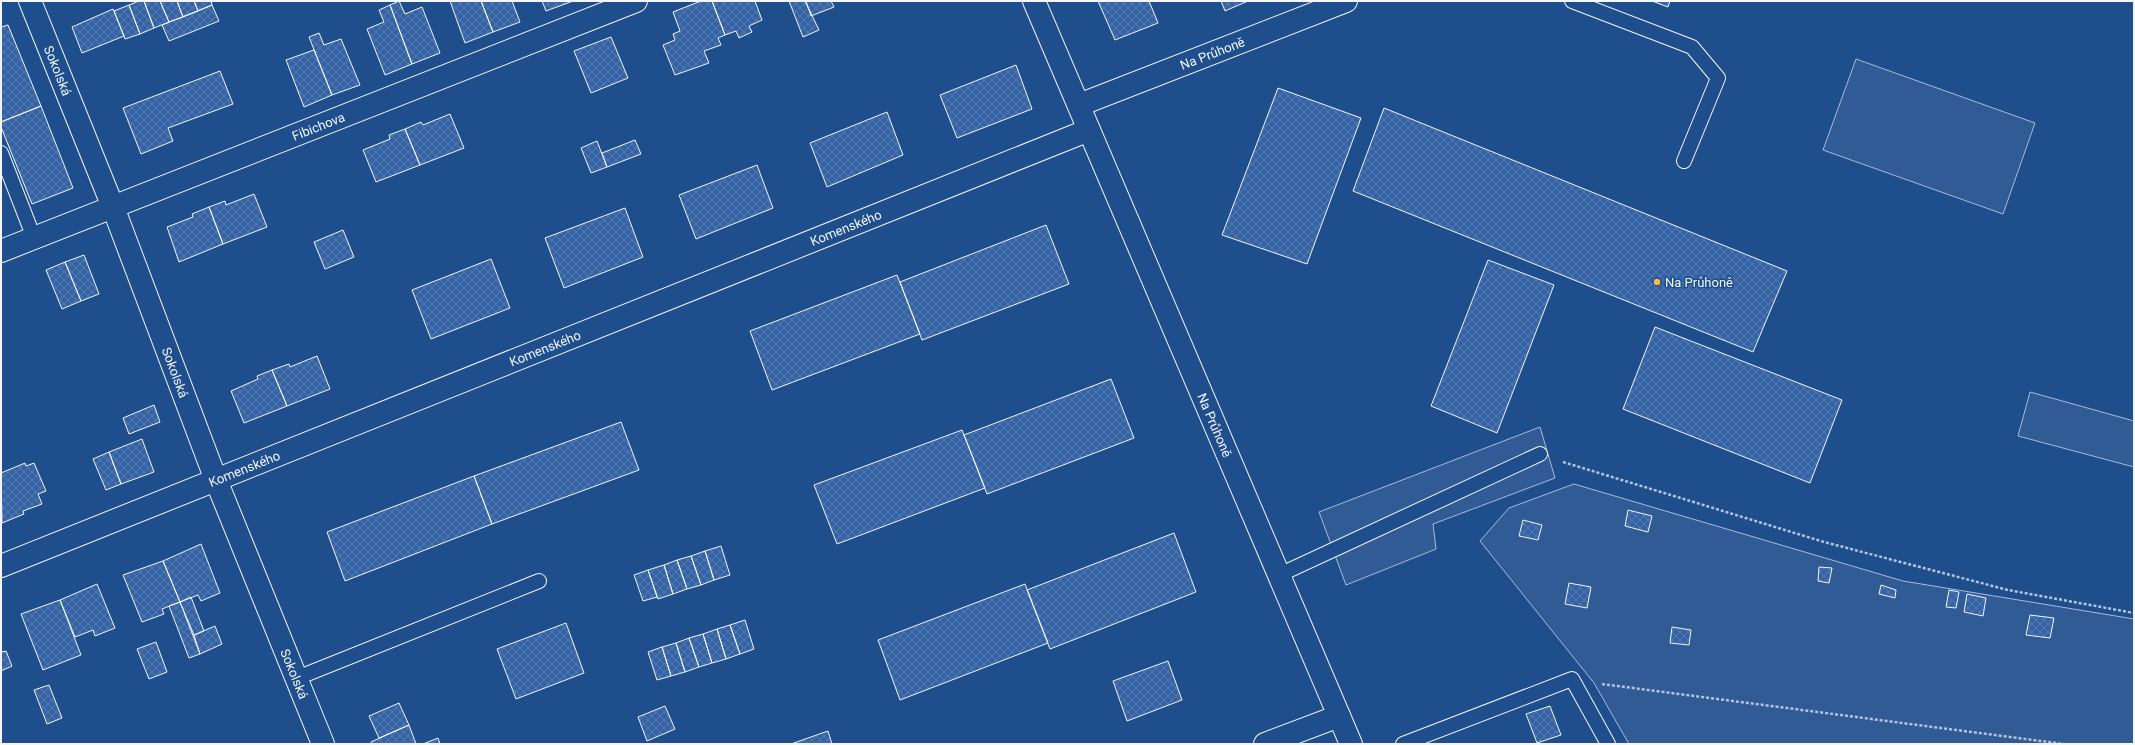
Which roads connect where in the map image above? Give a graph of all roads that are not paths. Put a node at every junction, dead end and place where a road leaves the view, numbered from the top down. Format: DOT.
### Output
graph roads {
  1 [pos="30,1"];
  2 [pos="636,1"];
  3 [pos="1034,1"];
  4 [pos="1346,1"];
  5 [pos="1572,1"];
  6 [pos="1079,105"];
  7 [pos="1089,130"];
  8 [pos="1,153"];
  9 [pos="1684,161"];
  10 [pos="113,207"];
  11 [pos="34,238"];
  12 [pos="1,251"];
  13 [pos="1540,454"];
  14 [pos="216,480"];
  15 [pos="1,566"];
  16 [pos="1279,575"];
  17 [pos="539,581"];
  18 [pos="297,678"];
  19 [pos="1339,716"];
  20 [pos="323,744"];
  21 [pos="1265,744"];
  22 [pos="1351,744"];
  23 [pos="1403,744"];
  24 [pos="1608,744"];
  1 -- 10 [label="street, Sokolská"];
  2 -- 10 [label="street, Fibichova"];
  3 -- 6 [label="street, Na Průhoně"];
  4 -- 6 [label="street, Na Průhoně"];
  5 -- 9 [label="lane"];
  6 -- 7 [label="street, Na Průhoně"];
  7 -- 14 [label="street, Komenského"];
  7 -- 16 [label="street, Na Průhoně"];
  8 -- 11 [label="lane"];
  10 -- 11 [label="street, Fibichova"];
  10 -- 14 [label="street, Sokolská"];
  11 -- 12 [label="street, Fibichova"];
  13 -- 16 [label="lane"];
  14 -- 15 [label="street, Komenského"];
  14 -- 18 [label="street, Sokolská"];
  16 -- 19 [label="street, Na Průhoně"];
  17 -- 18 [label="lane"];
  18 -- 20 [label="street, Sokolská"];
  19 -- 21 [label="street"];
  19 -- 22 [label="street, Na Průhoně"];
  23 -- 24 [label="lane"];
}
